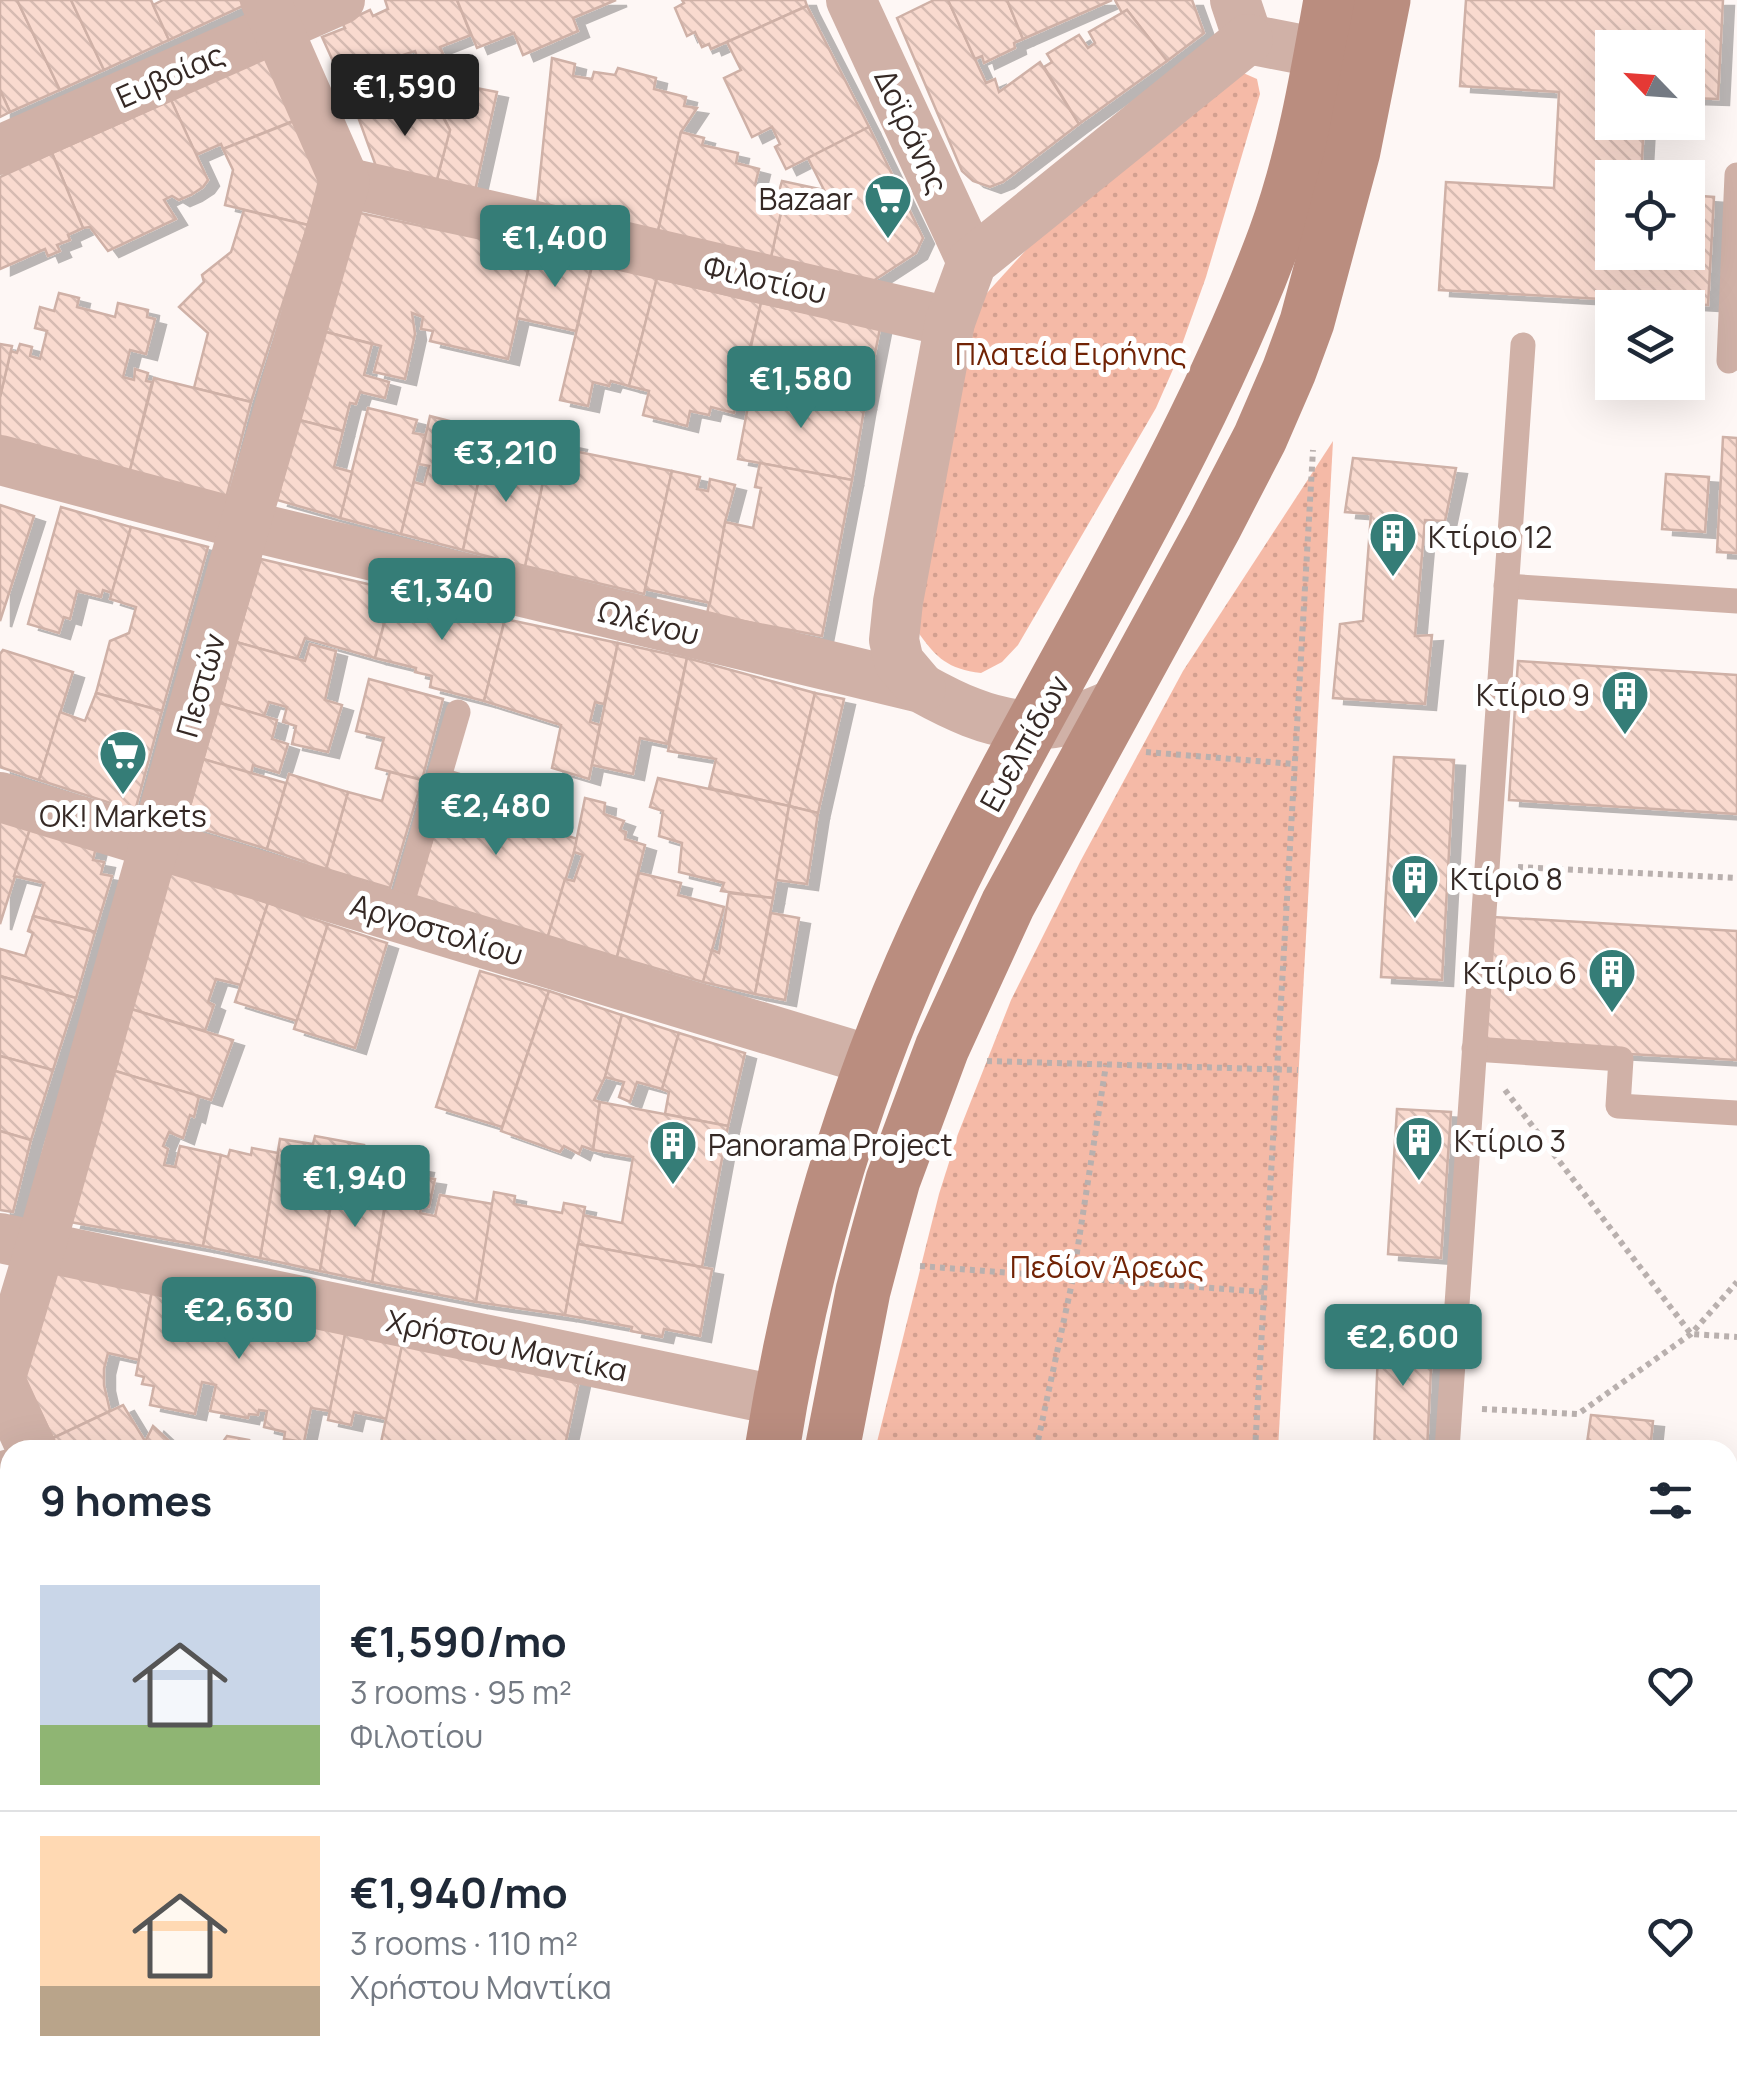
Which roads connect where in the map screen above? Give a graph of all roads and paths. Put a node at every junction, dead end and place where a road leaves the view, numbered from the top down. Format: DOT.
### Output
graph roads {
  1 [pos="340,0"];
  2 [pos="1331,0"];
  3 [pos="1382,0"];
  4 [pos="862,3"];
  5 [pos="271,14"];
  6 [pos="1242,19"];
  7 [pos="1347,58"];
  8 [pos="0,150"];
  9 [pos="1737,175"];
  10 [pos="345,182"];
  11 [pos="972,262"];
  12 [pos="950,322"];
  13 [pos="1523,345"];
  14 [pos="1729,360"];
  15 [pos="1313,450"];
  16 [pos="0,460"];
  17 [pos="245,524"];
  18 [pos="1506,586"];
  19 [pos="1737,601"];
  20 [pos="921,688"];
  21 [pos="458,712"];
  22 [pos="1124,726"];
  23 [pos="1032,727"];
  24 [pos="1294,764"];
  25 [pos="0,797"];
  26 [pos="155,844"];
  27 [pos="1487,865"];
  28 [pos="1737,878"];
  29 [pos="398,917"];
  30 [pos="1474,1049"];
  31 [pos="873,1061"];
  32 [pos="980,1061"];
  33 [pos="1106,1065"];
  34 [pos="1277,1070"];
  35 [pos="1298,1070"];
  36 [pos="1737,1114"];
  37 [pos="20,1242"];
  38 [pos="914,1266"];
  39 [pos="1073,1278"];
  40 [pos="1737,1282"];
  41 [pos="1264,1292"];
  42 [pos="1691,1334"];
  43 [pos="1737,1337"];
  44 [pos="0,1380"];
  45 [pos="1450,1408"];
  46 [pos="776,1426"];
  47 [pos="27,1440"];
  48 [pos="834,1440"];
  49 [pos="1038,1440"];
  50 [pos="1255,1440"];
  51 [pos="1447,1440"];
  1 -- 5 [label="street, Ευβοίας"];
  2 -- 7 [label="main road, Ευελπίδων"];
  3 -- 7 [label="main road, Ευελπίδων"];
  4 -- 11 [label="street, Δοϊράνης"];
  5 -- 8 [label="street, Ευβοίας"];
  5 -- 10 [label="street"];
  6 -- 7 [label="street"];
  6 -- 11 [label="street"];
  7 -- 22 [label="main road, Ευελπίδων"];
  7 -- 23 [label="main road, Ευελπίδων"];
  9 -- 14 [label="lane"];
  10 -- 12 [label="street, Φιλοτίου"];
  10 -- 17 [label="street, Πεστών"];
  11 -- 12 [label="street"];
  12 -- 20 [label="street"];
  13 -- 18 [label="lane"];
  15 -- 24 [label="path"];
  16 -- 17 [label="street, Ωλένου"];
  17 -- 20 [label="street, Ωλένου"];
  17 -- 26 [label="street, Πεστών"];
  18 -- 19 [label="lane"];
  18 -- 27 [label="lane"];
  20 -- 23 [label="street, Ωλένου"];
  21 -- 29 [label="lane"];
  22 -- 23 [label="street, Ωλένου"];
  22 -- 24 [label="path"];
  22 -- 48 [label="main road, Ευελπίδων"];
  23 -- 31 [label="main road, Ευελπίδων"];
  24 -- 34 [label="path"];
  25 -- 26 [label="street, Αργοστολίου"];
  26 -- 29 [label="street, Αργοστολίου"];
  26 -- 37 [label="street, Πεστών"];
  27 -- 28 [label="path"];
  27 -- 30 [label="lane"];
  29 -- 31 [label="street, Αργοστολίου"];
  30 -- 36 [label="lane"];
  30 -- 42 [label="path"];
  30 -- 45 [label="lane"];
  31 -- 46 [label="main road, Ευελπίδων"];
  32 -- 33 [label="path"];
  33 -- 34 [label="path"];
  33 -- 39 [label="path"];
  34 -- 35 [label="path"];
  34 -- 41 [label="path"];
  37 -- 44 [label="street, Πεστών"];
  37 -- 46 [label="street, Χρήστου Μαντίκα"];
  38 -- 39 [label="path"];
  39 -- 41 [label="path"];
  39 -- 49 [label="path"];
  40 -- 42 [label="path"];
  41 -- 50 [label="path"];
  42 -- 43 [label="path"];
  42 -- 45 [label="path"];
  44 -- 47 [label="street"];
  45 -- 51 [label="lane"];
}
